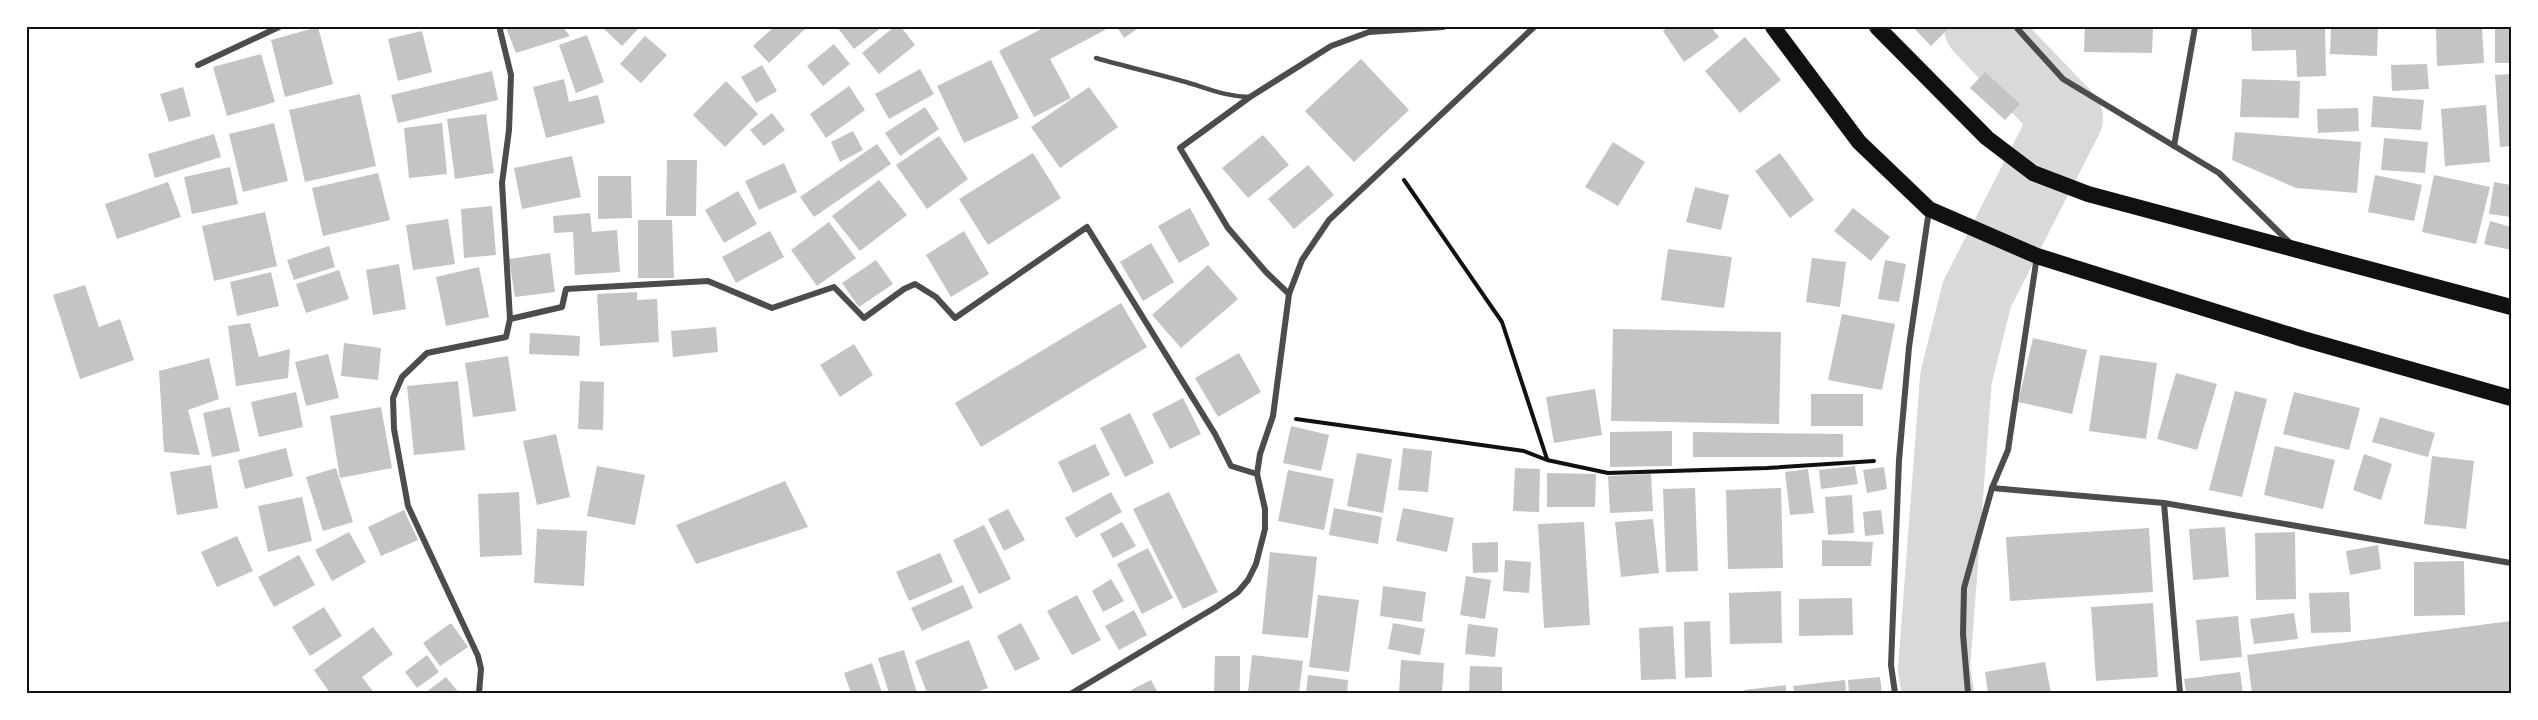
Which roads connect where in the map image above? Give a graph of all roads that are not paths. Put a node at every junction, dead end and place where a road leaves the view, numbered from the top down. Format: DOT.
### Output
graph roads {
  1 [pos="279,27"];
  2 [pos="501,27"];
  3 [pos="1443,27"];
  4 [pos="1534,27"];
  5 [pos="1773,27"];
  6 [pos="1877,27"];
  7 [pos="2016,27"];
  8 [pos="2195,27"];
  9 [pos="1096,58"];
  10 [pos="198,65"];
  11 [pos="1250,97"];
  12 [pos="2174,146"];
  13 [pos="1934,212"];
  14 [pos="2295,249"];
  15 [pos="2037,256"];
  16 [pos="1289,294"];
  17 [pos="2511,307"];
  18 [pos="510,319"];
  19 [pos="2511,398"];
  20 [pos="1257,474"];
  21 [pos="1992,488"];
  22 [pos="2164,503"];
  23 [pos="2511,563"];
  24 [pos="479,693"];
  25 [pos="1072,693"];
  26 [pos="1895,693"];
  27 [pos="1968,693"];
  28 [pos="2180,693"];
  1 -- 10 [label="street"];
  2 -- 18 [label="street"];
  3 -- 11 [label="street"];
  4 -- 16 [label="street"];
  5 -- 13 [label="highway"];
  6 -- 14 [label="highway"];
  7 -- 12 [label="street"];
  8 -- 12 [label="street"];
  9 -- 11 [label="lane"];
  11 -- 16 [label="street"];
  12 -- 14 [label="street"];
  13 -- 15 [label="highway"];
  13 -- 26 [label="street"];
  14 -- 17 [label="highway"];
  15 -- 19 [label="highway"];
  15 -- 21 [label="street"];
  16 -- 20 [label="street"];
  18 -- 20 [label="street"];
  18 -- 24 [label="street"];
  20 -- 25 [label="street"];
  21 -- 22 [label="street"];
  21 -- 27 [label="street"];
  22 -- 23 [label="street"];
  22 -- 28 [label="street"];
}
